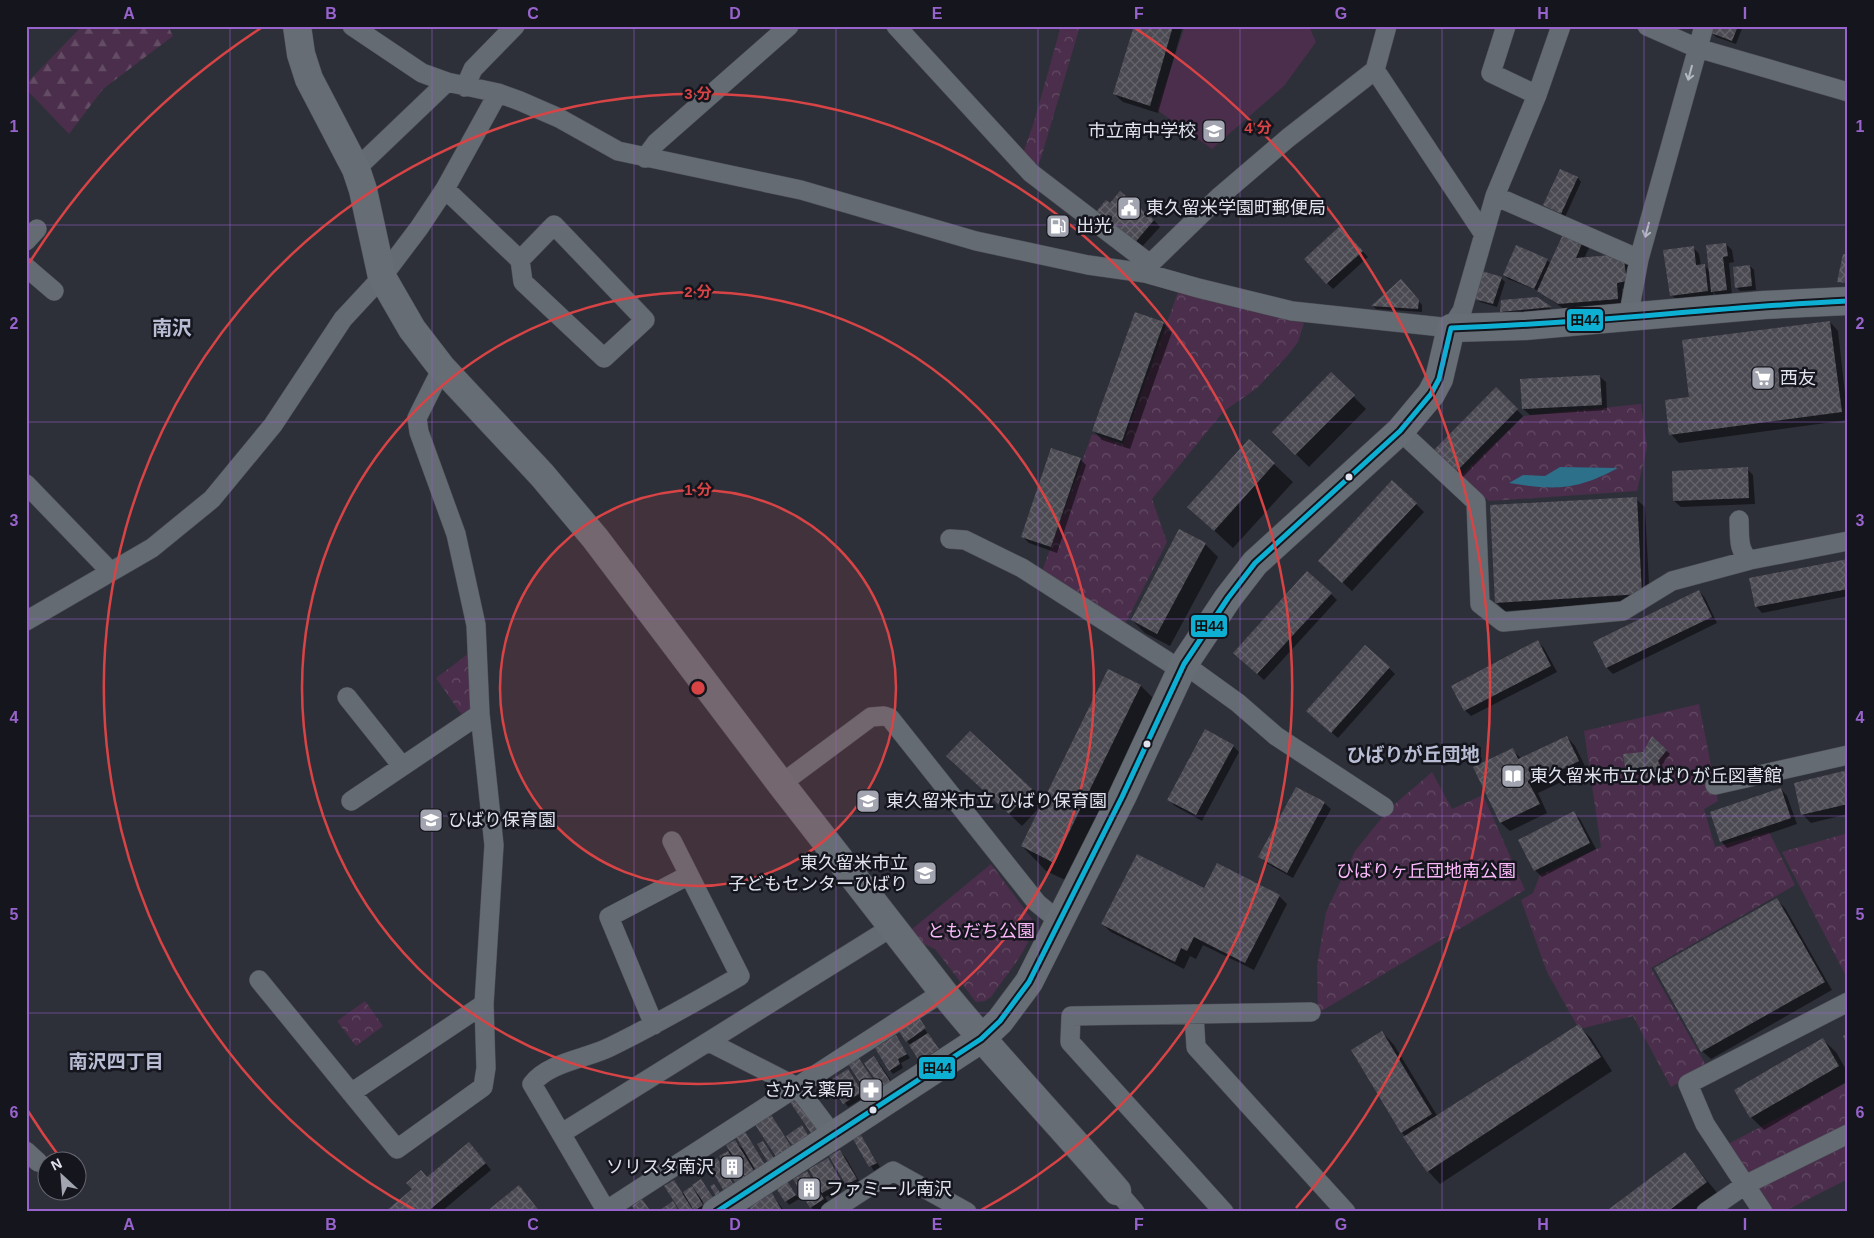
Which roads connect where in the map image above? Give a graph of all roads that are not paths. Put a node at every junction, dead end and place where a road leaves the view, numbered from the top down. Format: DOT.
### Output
graph roads {
  1 [pos="297,26"];
  2 [pos="352,26"];
  3 [pos="515,26"];
  4 [pos="789,26"];
  5 [pos="896,26"];
  6 [pos="1387,26"];
  7 [pos="1506,26"];
  8 [pos="1561,26"];
  9 [pos="1647,26"];
  10 [pos="1704,26"];
  11 [pos="1697,48"];
  12 [pos="1375,70"];
  13 [pos="456,85"];
  14 [pos="1848,92"];
  15 [pos="498,93"];
  16 [pos="1537,95"];
  17 [pos="645,158"];
  18 [pos="356,169"];
  19 [pos="445,189"];
  20 [pos="1495,196"];
  21 [pos="1483,233"];
  22 [pos="1639,258"];
  23 [pos="520,260"];
  24 [pos="26,267"];
  25 [pos="1147,268"];
  26 [pos="382,278"];
  27 [pos="54,291"];
  28 [pos="1848,301"];
  29 [pos="1628,318"];
  30 [pos="1451,328"];
  31 [pos="442,368"];
  32 [pos="1400,431"];
  33 [pos="26,484"];
  34 [pos="1739,520"];
  35 [pos="950,539"];
  36 [pos="1848,542"];
  37 [pos="1750,560"];
  38 [pos="110,571"];
  39 [pos="26,621"];
  40 [pos="1183,667"];
  41 [pos="347,697"];
  42 [pos="480,714"];
  43 [pos="1848,755"];
  44 [pos="402,766"];
  45 [pos="782,784"];
  46 [pos="1715,785"];
  47 [pos="351,801"];
  48 [pos="1384,807"];
  49 [pos="672,840"];
  50 [pos="689,875"];
  51 [pos="1059,921"];
  52 [pos="892,927"];
  53 [pos="259,980"];
  54 [pos="943,992"];
  55 [pos="1848,1002"];
  56 [pos="484,1004"];
  57 [pos="1311,1012"];
  58 [pos="1194,1014"];
  59 [pos="654,1025"];
  60 [pos="981,1039"];
  61 [pos="709,1042"];
  62 [pos="797,1087"];
  63 [pos="351,1093"];
  64 [pos="562,1133"];
  65 [pos="1848,1134"];
  66 [pos="833,1136"];
  67 [pos="1745,1186"];
  68 [pos="1117,1191"];
  69 [pos="733,1207"];
  70 [pos="607,1211"];
  71 [pos="830,1212"];
  72 [pos="967,1212"];
  73 [pos="1135,1212"];
  74 [pos="1224,1212"];
  75 [pos="1346,1212"];
  76 [pos="1706,1212"];
  77 [pos="1763,1212"];
  1 -- 18 [label="street"];
  2 -- 13 [label="street"];
  3 -- 13 [label="street"];
  4 -- 17 [label="street"];
  5 -- 25 [label="street"];
  6 -- 12 [label="street"];
  7 -- 16 [label="street"];
  8 -- 16 [label="street"];
  9 -- 11 [label="street"];
  10 -- 11 [label="street"];
  11 -- 14 [label="street"];
  11 -- 22 [label="street, one-way"];
  12 -- 21 [label="street"];
  12 -- 25 [label="street"];
  13 -- 15 [label="street"];
  13 -- 18 [label="street"];
  15 -- 17 [label="street"];
  15 -- 19 [label="street"];
  16 -- 20 [label="street"];
  17 -- 25 [label="street"];
  18 -- 26 [label="street"];
  19 -- 23 [label="street"];
  19 -- 26 [label="street"];
  20 -- 21 [label="street"];
  20 -- 22 [label="street"];
  21 -- 30 [label="street"];
  22 -- 29 [label="street"];
  23 -- 23 [label="street"];
  24 -- 27 [label="street"];
  25 -- 30 [label="street"];
  26 -- 31 [label="street"];
  26 -- 38 [label="street"];
  28 -- 29 [label="street"];
  29 -- 30 [label="street"];
  30 -- 32 [label="street"];
  31 -- 42 [label="street"];
  31 -- 45 [label="street"];
  32 -- 37 [label="street"];
  32 -- 40 [label="street"];
  33 -- 38 [label="street"];
  34 -- 37 [label="street"];
  35 -- 40 [label="street"];
  36 -- 37 [label="street"];
  38 -- 39 [label="street"];
  40 -- 48 [label="street"];
  40 -- 51 [label="street"];
  41 -- 44 [label="street"];
  42 -- 44 [label="street"];
  42 -- 56 [label="street"];
  43 -- 46 [label="street"];
  44 -- 47 [label="street"];
  45 -- 51 [label="street"];
  45 -- 52 [label="street"];
  49 -- 50 [label="street"];
  50 -- 59 [label="street"];
  50 -- 59 [label="street"];
  51 -- 60 [label="street"];
  52 -- 54 [label="street"];
  52 -- 61 [label="street"];
  53 -- 63 [label="street"];
  54 -- 60 [label="street"];
  54 -- 62 [label="street"];
  55 -- 67 [label="street"];
  56 -- 63 [label="street"];
  56 -- 63 [label="street"];
  57 -- 58 [label="street"];
  58 -- 74 [label="street"];
  58 -- 75 [label="street"];
  59 -- 64 [label="street"];
  60 -- 66 [label="street"];
  60 -- 68 [label="street"];
  61 -- 62 [label="street"];
  61 -- 64 [label="street"];
  62 -- 66 [label="street"];
  62 -- 70 [label="street"];
  64 -- 70 [label="street"];
  65 -- 67 [label="street"];
  66 -- 69 [label="street"];
  67 -- 76 [label="street"];
  67 -- 77 [label="street"];
  68 -- 73 [label="street"];
  71 -- 72 [label="street"];
}
